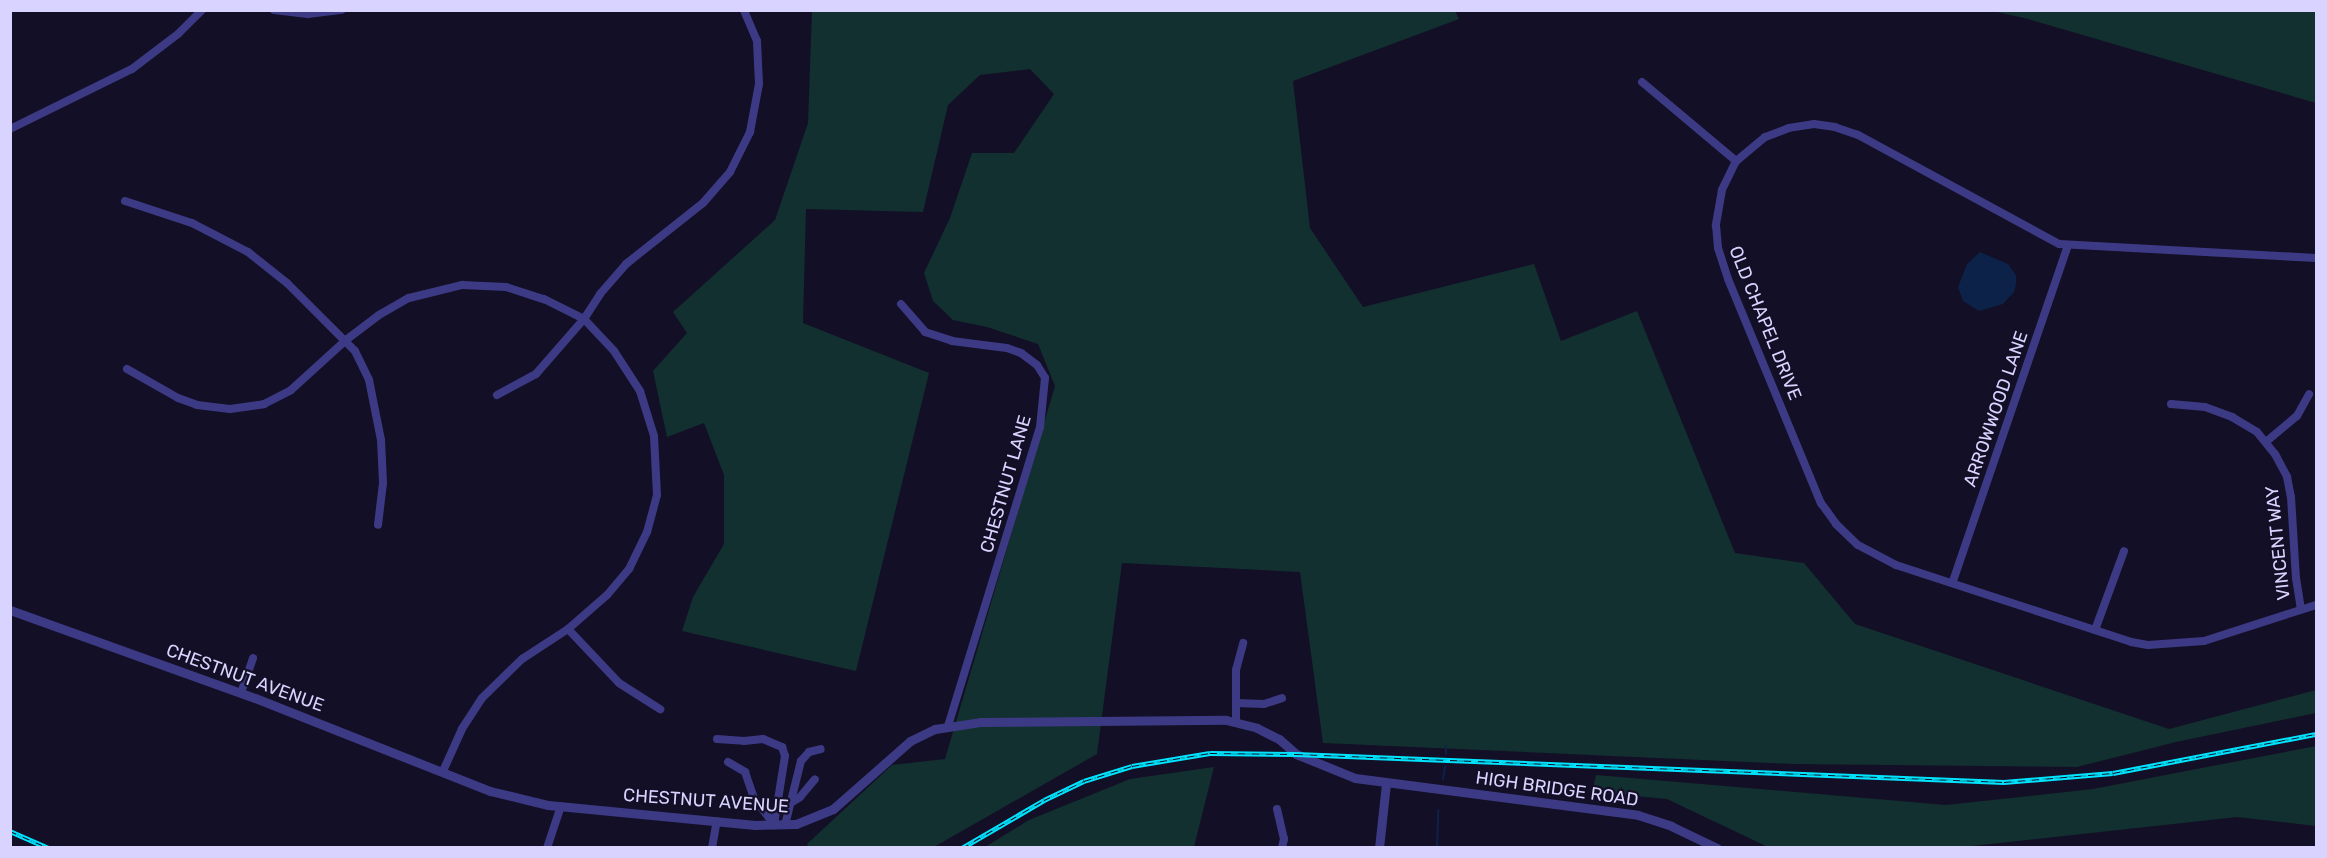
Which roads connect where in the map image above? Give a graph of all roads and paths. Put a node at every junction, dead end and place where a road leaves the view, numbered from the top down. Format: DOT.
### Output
graph roads {
  1 [pos="202,10"];
  2 [pos="273,10"];
  3 [pos="342,10"];
  4 [pos="744,10"];
  5 [pos="1642,82"];
  6 [pos="10,129"];
  7 [pos="1736,161"];
  8 [pos="125,201"];
  9 [pos="2068,246"];
  10 [pos="2316,258"];
  11 [pos="901,304"];
  12 [pos="584,319"];
  13 [pos="345,340"];
  14 [pos="127,369"];
  15 [pos="2309,394"];
  16 [pos="497,395"];
  17 [pos="2171,404"];
  18 [pos="2266,441"];
  19 [pos="378,525"];
  20 [pos="2124,551"];
  21 [pos="1953,581"];
  22 [pos="2316,605"];
  23 [pos="2301,608"];
  24 [pos="10,610"];
  25 [pos="568,629"];
  26 [pos="2095,630"];
  27 [pos="1243,643"];
  28 [pos="253,658"];
  29 [pos="241,693"];
  30 [pos="1282,698"];
  31 [pos="1236,703"];
  32 [pos="660,709"];
  33 [pos="1236,720"];
  34 [pos="948,726"];
  35 [pos="717,739"];
  36 [pos="821,749"];
  37 [pos="728,762"];
  38 [pos="443,771"];
  39 [pos="815,778"];
  40 [pos="1386,784"];
  41 [pos="789,804"];
  42 [pos="561,806"];
  43 [pos="1277,809"];
  44 [pos="717,821"];
  45 [pos="774,825"];
  46 [pos="785,825"];
  47 [pos="547,848"];
  48 [pos="712,848"];
  49 [pos="1282,848"];
  50 [pos="1379,848"];
  51 [pos="1717,848"];
  1 -- 6 [label="street"];
  2 -- 3 [label="street"];
  4 -- 12 [label="street"];
  5 -- 7 [label="street"];
  7 -- 9 [label="street, OLD CHAPEL DRIVE"];
  7 -- 21 [label="street, OLD CHAPEL DRIVE"];
  8 -- 13 [label="street"];
  9 -- 10 [label="street, OLD CHAPEL DRIVE"];
  9 -- 21 [label="street, ARROWWOOD LANE"];
  11 -- 34 [label="street, CHESTNUT LANE"];
  12 -- 13 [label="street"];
  12 -- 16 [label="street"];
  12 -- 25 [label="street"];
  13 -- 14 [label="street"];
  13 -- 19 [label="street"];
  15 -- 18 [label="street"];
  17 -- 18 [label="street, VINCENT WAY"];
  18 -- 23 [label="street, VINCENT WAY"];
  20 -- 26 [label="street"];
  21 -- 26 [label="street, OLD CHAPEL DRIVE"];
  22 -- 23 [label="street, OLD CHAPEL DRIVE"];
  23 -- 26 [label="street, OLD CHAPEL DRIVE"];
  24 -- 29 [label="street, CHESTNUT AVENUE"];
  25 -- 32 [label="street"];
  25 -- 38 [label="street"];
  27 -- 31 [label="street"];
  28 -- 29 [label="street"];
  29 -- 38 [label="street, CHESTNUT AVENUE"];
  30 -- 31 [label="street"];
  31 -- 33 [label="street"];
  33 -- 34 [label="street, CHESTNUT AVENUE"];
  33 -- 40 [label="street, CHESTNUT AVENUE"];
  34 -- 46 [label="street, CHESTNUT AVENUE"];
  35 -- 45 [label="street"];
  36 -- 41 [label="street"];
  37 -- 45 [label="street"];
  38 -- 42 [label="street, CHESTNUT AVENUE"];
  39 -- 41 [label="street"];
  40 -- 50 [label="street"];
  40 -- 51 [label="street, HIGH BRIDGE ROAD"];
  41 -- 46 [label="street"];
  42 -- 44 [label="street, CHESTNUT AVENUE"];
  42 -- 47 [label="street"];
  43 -- 49 [label="street"];
  44 -- 45 [label="street, CHESTNUT AVENUE"];
  44 -- 48 [label="street"];
  45 -- 46 [label="street, CHESTNUT AVENUE"];
}
